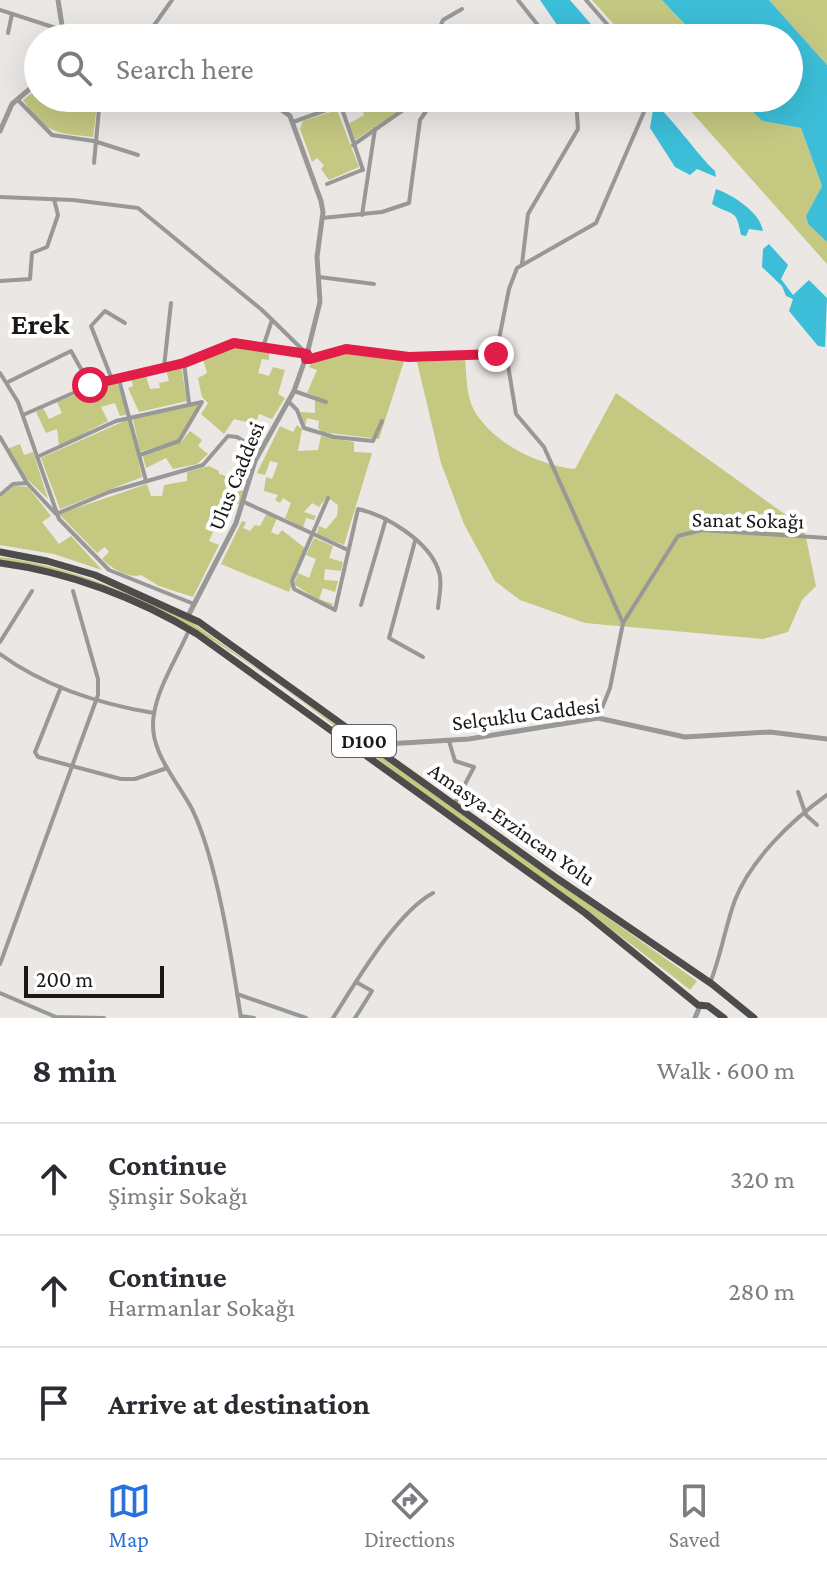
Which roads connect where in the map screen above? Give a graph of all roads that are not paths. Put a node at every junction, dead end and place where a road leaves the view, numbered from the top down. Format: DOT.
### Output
graph roads {
  1 [pos="58,0"];
  2 [pos="172,0"];
  3 [pos="518,0"];
  4 [pos="586,0"];
  5 [pos="462,9"];
  6 [pos="0,10"];
  7 [pos="12,14"];
  8 [pos="37,24"];
  9 [pos="62,24"];
  10 [pos="155,24"];
  11 [pos="441,24"];
  12 [pos="537,24"];
  13 [pos="607,24"];
  14 [pos="8,33"];
  15 [pos="24,93"];
  16 [pos="17,99"];
  17 [pos="24,107"];
  18 [pos="28,112"];
  19 [pos="98,112"];
  20 [pos="284,112"];
  21 [pos="323,112"];
  22 [pos="343,112"];
  23 [pos="400,112"];
  24 [pos="425,112"];
  25 [pos="577,112"];
  26 [pos="644,112"];
  27 [pos="293,122"];
  28 [pos="375,129"];
  29 [pos="0,131"];
  30 [pos="94,141"];
  31 [pos="353,145"];
  32 [pos="138,155"];
  33 [pos="94,163"];
  34 [pos="366,169"];
  35 [pos="327,184"];
  36 [pos="0,197"];
  37 [pos="54,199"];
  38 [pos="362,215"];
  39 [pos="322,218"];
  40 [pos="522,264"];
  41 [pos="319,277"];
  42 [pos="0,281"];
  43 [pos="374,284"];
  44 [pos="171,303"];
  45 [pos="272,320"];
  46 [pos="125,323"];
  47 [pos="262,350"];
  48 [pos="498,352"];
  49 [pos="307,357"];
  50 [pos="184,363"];
  51 [pos="164,367"];
  52 [pos="0,373"];
  53 [pos="118,376"];
  54 [pos="111,377"];
  55 [pos="8,383"];
  56 [pos="90,385"];
  57 [pos="294,391"];
  58 [pos="288,401"];
  59 [pos="326,402"];
  60 [pos="189,403"];
  61 [pos="23,415"];
  62 [pos="130,416"];
  63 [pos="382,421"];
  64 [pos="0,437"];
  65 [pos="259,450"];
  66 [pos="140,455"];
  67 [pos="37,457"];
  68 [pos="146,481"];
  69 [pos="27,483"];
  70 [pos="0,495"];
  71 [pos="328,498"];
  72 [pos="244,502"];
  73 [pos="56,514"];
  74 [pos="386,519"];
  75 [pos="314,535"];
  76 [pos="827,538"];
  77 [pos="415,541"];
  78 [pos="348,550"];
  79 [pos="0,552"];
  80 [pos="0,563"];
  81 [pos="32,591"];
  82 [pos="73,591"];
  83 [pos="194,604"];
  84 [pos="361,605"];
  85 [pos="438,608"];
  86 [pos="188,616"];
  87 [pos="623,623"];
  88 [pos="189,630"];
  89 [pos="0,642"];
  90 [pos="0,654"];
  91 [pos="423,657"];
  92 [pos="61,687"];
  93 [pos="96,699"];
  94 [pos="154,713"];
  95 [pos="598,718"];
  96 [pos="827,739"];
  97 [pos="449,741"];
  98 [pos="370,745"];
  99 [pos="70,766"];
  100 [pos="167,768"];
  101 [pos="798,792"];
  102 [pos="827,795"];
  103 [pos="454,805"];
  104 [pos="805,810"];
  105 [pos="817,825"];
  106 [pos="433,893"];
  107 [pos="0,964"];
  108 [pos="356,982"];
  109 [pos="699,987"];
  110 [pos="717,991"];
  111 [pos="0,993"];
  112 [pos="237,994"];
  113 [pos="704,1006"];
  114 [pos="241,1017"];
  115 [pos="104,1018"];
  116 [pos="254,1018"];
  117 [pos="306,1018"];
  118 [pos="333,1018"];
  119 [pos="355,1018"];
  120 [pos="695,1018"];
  121 [pos="724,1018"];
  122 [pos="754,1018"];
  1 -- 9 [label="street"];
  2 -- 10 [label="street"];
  3 -- 12 [label="street"];
  4 -- 13 [label="street"];
  5 -- 11 [label="street"];
  6 -- 7 [label="street"];
  7 -- 8 [label="street"];
  7 -- 14 [label="street"];
  15 -- 16 [label="street"];
  16 -- 17 [label="street"];
  16 -- 29 [label="street"];
  18 -- 30 [label="street"];
  19 -- 30 [label="street"];
  20 -- 27 [label="street"];
  21 -- 27 [label="street"];
  22 -- 31 [label="street"];
  23 -- 28 [label="street"];
  24 -- 38 [label="street"];
  25 -- 40 [label="street"];
  26 -- 40 [label="street"];
  27 -- 39 [label="street, Ulus Caddesi"];
  28 -- 31 [label="street"];
  28 -- 34 [label="street"];
  30 -- 32 [label="street"];
  30 -- 33 [label="street"];
  31 -- 34 [label="street"];
  34 -- 35 [label="street"];
  34 -- 38 [label="street"];
  36 -- 37 [label="street"];
  37 -- 42 [label="street"];
  37 -- 45 [label="street"];
  38 -- 39 [label="street"];
  39 -- 41 [label="street, Ulus Caddesi"];
  40 -- 48 [label="street"];
  41 -- 43 [label="street"];
  41 -- 49 [label="street, Ulus Caddesi"];
  44 -- 51 [label="street"];
  45 -- 47 [label="street"];
  45 -- 49 [label="street"];
  46 -- 54 [label="street"];
  47 -- 49 [label="street"];
  47 -- 50 [label="street"];
  48 -- 49 [label="street"];
  48 -- 87 [label="street"];
  49 -- 57 [label="street, Ulus Caddesi"];
  50 -- 51 [label="street"];
  50 -- 60 [label="street"];
  51 -- 53 [label="street"];
  52 -- 55 [label="street"];
  53 -- 54 [label="street"];
  53 -- 62 [label="street"];
  54 -- 56 [label="street"];
  55 -- 56 [label="street"];
  55 -- 61 [label="street"];
  56 -- 61 [label="street"];
  57 -- 58 [label="street, Ulus Caddesi"];
  57 -- 59 [label="street"];
  58 -- 63 [label="street"];
  58 -- 65 [label="street, Ulus Caddesi"];
  60 -- 62 [label="street"];
  60 -- 66 [label="street"];
  61 -- 67 [label="street"];
  62 -- 66 [label="street"];
  62 -- 67 [label="street"];
  64 -- 69 [label="street"];
  65 -- 68 [label="street"];
  65 -- 72 [label="street, Ulus Caddesi"];
  66 -- 68 [label="street"];
  67 -- 73 [label="street"];
  68 -- 73 [label="street"];
  69 -- 70 [label="street"];
  69 -- 73 [label="street"];
  71 -- 75 [label="street"];
  72 -- 75 [label="street"];
  72 -- 83 [label="street, Ulus Caddesi"];
  73 -- 83 [label="street"];
  74 -- 77 [label="street"];
  74 -- 78 [label="street"];
  74 -- 84 [label="street"];
  75 -- 78 [label="street"];
  75 -- 78 [label="street"];
  76 -- 87 [label="street, Sanat Sokağı"];
  77 -- 85 [label="street"];
  77 -- 91 [label="street"];
  79 -- 86 [label="highway, Amasya-Erzincan Yolu / D100"];
  80 -- 88 [label="highway, Amasya-Erzincan Yolu / D100"];
  81 -- 89 [label="street"];
  82 -- 93 [label="street"];
  83 -- 86 [label="street, Ulus Caddesi"];
  86 -- 98 [label="highway, Amasya-Erzincan Yolu / D100"];
  87 -- 95 [label="street, Sanat Sokağı"];
  88 -- 94 [label="street"];
  88 -- 109 [label="highway, Amasya-Erzincan Yolu / D100"];
  90 -- 92 [label="street"];
  92 -- 93 [label="street"];
  92 -- 99 [label="street"];
  93 -- 94 [label="street"];
  93 -- 99 [label="street"];
  94 -- 100 [label="street"];
  95 -- 96 [label="street, Selçuklu Caddesi"];
  95 -- 97 [label="street, Selçuklu Caddesi"];
  97 -- 98 [label="street, Selçuklu Caddesi"];
  97 -- 103 [label="street"];
  98 -- 103 [label="highway, Amasya-Erzincan Yolu / D100"];
  99 -- 100 [label="street"];
  99 -- 107 [label="street"];
  100 -- 112 [label="street"];
  101 -- 104 [label="street"];
  102 -- 104 [label="street"];
  103 -- 109 [label="highway, Amasya-Erzincan Yolu / D100"];
  104 -- 105 [label="street"];
  104 -- 109 [label="street"];
  106 -- 108 [label="street"];
  108 -- 118 [label="street"];
  108 -- 119 [label="street"];
  109 -- 110 [label="highway"];
  109 -- 113 [label="highway"];
  110 -- 113 [label="highway"];
  110 -- 122 [label="highway"];
  111 -- 115 [label="street"];
  112 -- 114 [label="street"];
  112 -- 117 [label="street"];
  113 -- 120 [label="street"];
  113 -- 121 [label="highway"];
  114 -- 116 [label="street"];
}
